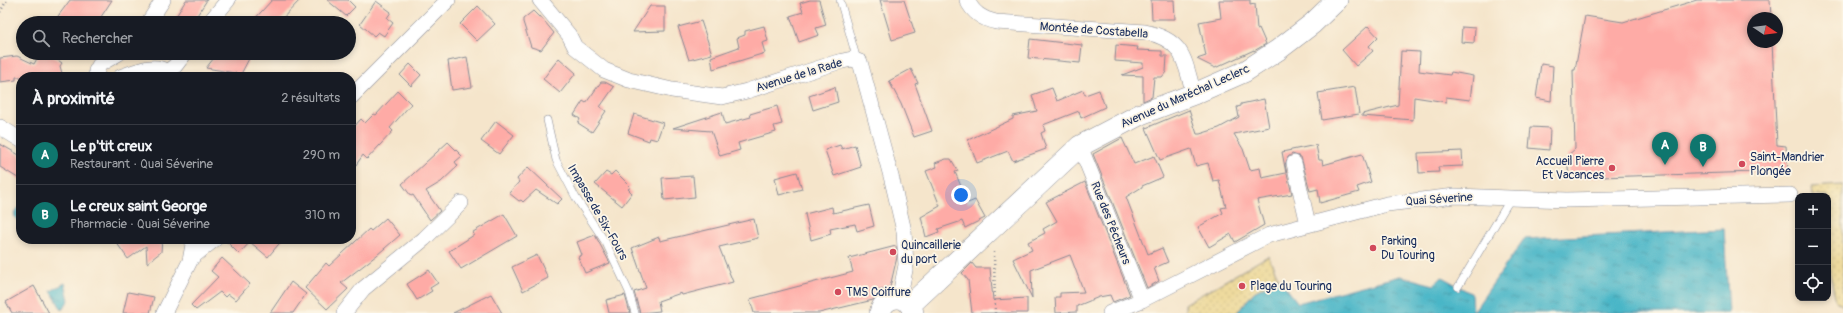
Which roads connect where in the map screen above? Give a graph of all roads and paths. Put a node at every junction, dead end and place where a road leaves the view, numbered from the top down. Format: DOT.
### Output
graph roads {
  1 [pos="7,0"];
  2 [pos="163,0"];
  3 [pos="228,0"];
  4 [pos="448,0"];
  5 [pos="540,0"];
  6 [pos="840,0"];
  7 [pos="967,0"];
  8 [pos="1336,0"];
  9 [pos="0,12"];
  10 [pos="153,16"];
  11 [pos="215,16"];
  12 [pos="107,60"];
  13 [pos="179,60"];
  14 [pos="857,60"];
  15 [pos="96,72"];
  16 [pos="136,72"];
  17 [pos="165,72"];
  18 [pos="169,72"];
  19 [pos="356,92"];
  20 [pos="1194,94"];
  21 [pos="547,120"];
  22 [pos="0,127"];
  23 [pos="16,137"];
  24 [pos="1080,146"];
  25 [pos="1294,163"];
  26 [pos="1790,194"];
  27 [pos="1511,198"];
  28 [pos="461,203"];
  29 [pos="1308,224"];
  30 [pos="987,233"];
  31 [pos="193,244"];
  32 [pos="210,244"];
  33 [pos="191,258"];
  34 [pos="1458,287"];
  35 [pos="1142,300"];
  36 [pos="908,303"];
  37 [pos="164,313"];
  38 [pos="344,313"];
  39 [pos="635,313"];
  40 [pos="880,313"];
  41 [pos="995,313"];
  42 [pos="1110,313"];
  1 -- 9 [label="path"];
  2 -- 10 [label="street"];
  3 -- 11 [label="street"];
  4 -- 19 [label="street"];
  5 -- 14 [label="street, Avenue de la Rade"];
  6 -- 14 [label="lane"];
  7 -- 20 [label="street, Montée de Costabella"];
  8 -- 20 [label="main road, Avenue du Maréchal Leclerc"];
  12 -- 15 [label="street"];
  13 -- 18 [label="street"];
  14 -- 36 [label="street, Avenue de la Rade"];
  16 -- 17 [label="street"];
  20 -- 24 [label="main road, Avenue du Maréchal Leclerc"];
  21 -- 39 [label="lane, Impasse de Six-Fours"];
  22 -- 23 [label="street"];
  24 -- 30 [label="main road, Avenue du Maréchal Leclerc"];
  24 -- 35 [label="street, Rue des Pêcheurs"];
  25 -- 29 [label="street"];
  26 -- 27 [label="street, Quai Séverine"];
  27 -- 29 [label="street, Quai Séverine"];
  27 -- 34 [label="lane"];
  28 -- 38 [label="street"];
  29 -- 35 [label="street, Quai Séverine"];
  30 -- 36 [label="main road, Avenue du Maréchal Leclerc"];
  30 -- 41 [label="path"];
  31 -- 33 [label="street"];
  32 -- 33 [label="street"];
  33 -- 37 [label="street"];
  35 -- 42 [label="street, Quai Séverine"];
  36 -- 40 [label="main road"];
}
